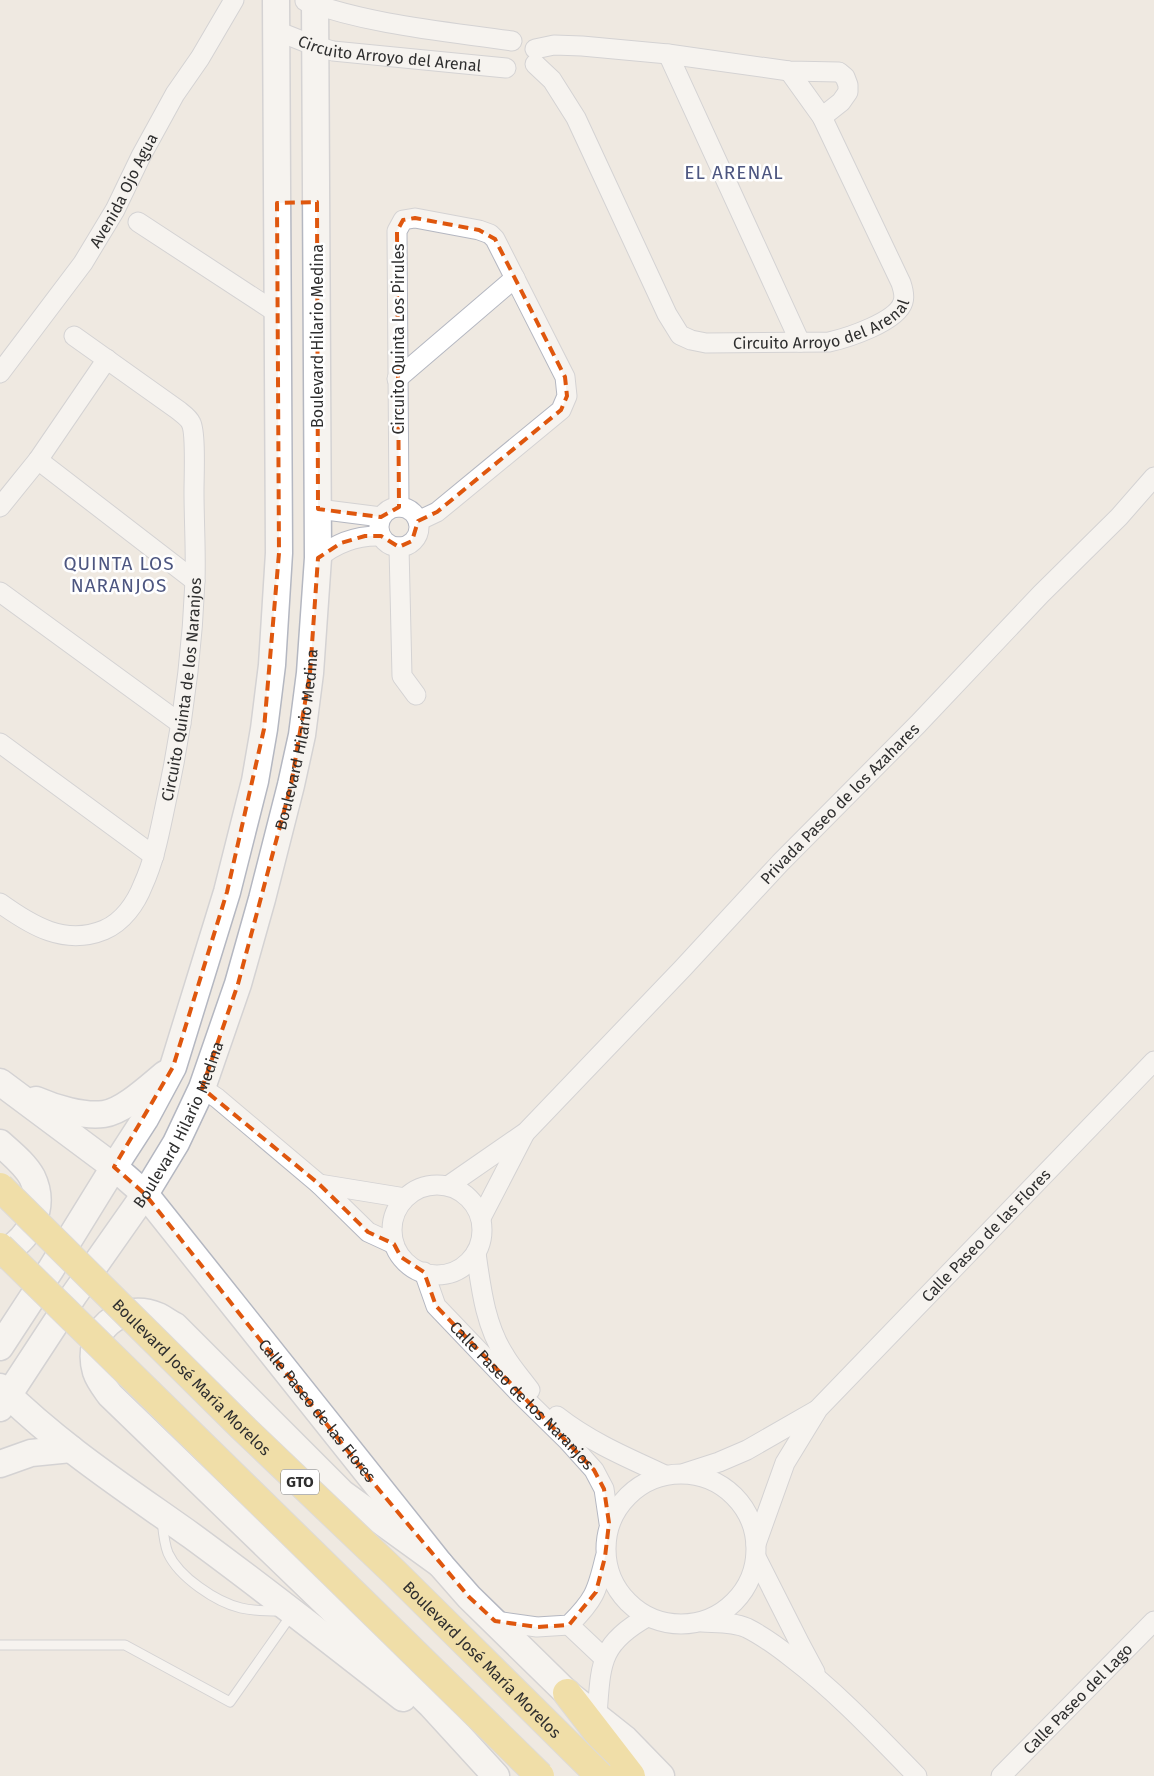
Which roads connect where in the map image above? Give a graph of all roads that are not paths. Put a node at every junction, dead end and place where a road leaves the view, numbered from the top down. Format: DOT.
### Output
graph roads {
  1 [pos="234,0"];
  2 [pos="276,0"];
  3 [pos="311,2"];
  4 [pos="277,31"];
  5 [pos="512,41"];
  6 [pos="315,46"];
  7 [pos="668,54"];
  8 [pos="534,57"];
  9 [pos="506,68"];
  10 [pos="789,70"];
  11 [pos="822,117"];
  12 [pos="317,202"];
  13 [pos="277,203"];
  14 [pos="138,222"];
  15 [pos="515,278"];
  16 [pos="277,313"];
  17 [pos="74,336"];
  18 [pos="800,342"];
  19 [pos="107,360"];
  20 [pos="0,373"];
  21 [pos="397,379"];
  22 [pos="38,460"];
  23 [pos="1154,477"];
  24 [pos="0,507"];
  25 [pos="399,507"];
  26 [pos="318,509"];
  27 [pos="381,517"];
  28 [pos="418,521"];
  29 [pos="381,536"];
  30 [pos="399,547"];
  31 [pos="318,558"];
  32 [pos="195,581"];
  33 [pos="0,592"];
  34 [pos="416,695"];
  35 [pos="181,724"];
  36 [pos="264,730"];
  37 [pos="302,734"];
  38 [pos="0,743"];
  39 [pos="154,856"];
  40 [pos="0,904"];
  41 [pos="1154,1061"];
  42 [pos="173,1067"];
  43 [pos="3,1085"];
  44 [pos="202,1088"];
  45 [pos="526,1132"];
  46 [pos="0,1144"];
  47 [pos="114,1167"];
  48 [pos="319,1184"];
  49 [pos="448,1186"];
  50 [pos="0,1187"];
  51 [pos="145,1194"];
  52 [pos="405,1198"];
  53 [pos="481,1218"];
  54 [pos="394,1244"];
  55 [pos="0,1247"];
  56 [pos="476,1252"];
  57 [pos="0,1254"];
  58 [pos="424,1272"];
  59 [pos="0,1348"];
  60 [pos="3,1397"];
  61 [pos="818,1409"];
  62 [pos="71,1449"];
  63 [pos="0,1464"];
  64 [pos="674,1474"];
  65 [pos="161,1514"];
  66 [pos="609,1523"];
  67 [pos="756,1550"];
  68 [pos="605,1557"];
  69 [pos="440,1564"];
  70 [pos="293,1612"];
  71 [pos="647,1617"];
  72 [pos="1154,1621"];
  73 [pos="495,1622"];
  74 [pos="701,1622"];
  75 [pos="570,1625"];
  76 [pos="0,1645"];
  77 [pos="604,1658"];
  78 [pos="820,1679"];
  79 [pos="567,1693"];
  80 [pos="597,1715"];
  81 [pos="495,1776"];
  82 [pos="540,1776"];
  83 [pos="600,1776"];
  84 [pos="632,1776"];
  85 [pos="661,1776"];
  86 [pos="917,1776"];
  87 [pos="1001,1776"];
  1 -- 20 [label="street, Avenida Ojo Agua"];
  2 -- 4 [label="street, Boulevard Hilario Medina"];
  3 -- 5 [label="street, Circuito Arroyo del Arenal"];
  3 -- 6 [label="street, Boulevard Hilario Medina"];
  4 -- 6 [label="street, Circuito Arroyo del Arenal"];
  4 -- 13 [label="street, Boulevard Hilario Medina"];
  5 -- 8 [label="street"];
  5 -- 9 [label="street"];
  6 -- 9 [label="street, Circuito Arroyo del Arenal"];
  6 -- 12 [label="street, Boulevard Hilario Medina"];
  7 -- 8 [label="street"];
  7 -- 10 [label="street"];
  7 -- 18 [label="street"];
  8 -- 9 [label="street"];
  8 -- 18 [label="street, Circuito Arroyo del Arenal"];
  10 -- 11 [label="street, Circuito Arroyo del Arenal"];
  10 -- 11 [label="street"];
  11 -- 18 [label="street, Circuito Arroyo del Arenal"];
  12 -- 13 [label="street"];
  12 -- 26 [label="street, Boulevard Hilario Medina"];
  13 -- 16 [label="street, Boulevard Hilario Medina"];
  14 -- 16 [label="street"];
  15 -- 21 [label="street"];
  15 -- 21 [label="street, Circuito Quinta Los Pirules"];
  15 -- 28 [label="street, Circuito Quinta Los Pirules"];
  16 -- 36 [label="street, Boulevard Hilario Medina"];
  17 -- 19 [label="street, Circuito Quinta de los Naranjos"];
  19 -- 22 [label="street"];
  19 -- 32 [label="street, Circuito Quinta de los Naranjos"];
  21 -- 25 [label="street, Circuito Quinta Los Pirules"];
  22 -- 24 [label="street"];
  22 -- 32 [label="street"];
  23 -- 45 [label="street, Privada Paseo de los Azahares"];
  25 -- 27 [label="street"];
  25 -- 28 [label="street"];
  26 -- 27 [label="street"];
  26 -- 31 [label="street, Boulevard Hilario Medina"];
  27 -- 29 [label="street"];
  28 -- 30 [label="street"];
  29 -- 30 [label="street"];
  29 -- 31 [label="street"];
  30 -- 34 [label="street"];
  31 -- 37 [label="street, Boulevard Hilario Medina"];
  32 -- 35 [label="street, Circuito Quinta de los Naranjos"];
  33 -- 35 [label="street"];
  35 -- 39 [label="street, Circuito Quinta de los Naranjos"];
  36 -- 37 [label="street"];
  36 -- 42 [label="street, Boulevard Hilario Medina"];
  37 -- 44 [label="street, Boulevard Hilario Medina"];
  38 -- 39 [label="street"];
  39 -- 40 [label="street, Circuito Quinta de los Naranjos"];
  41 -- 61 [label="street, Calle Paseo de las Flores"];
  42 -- 43 [label="street"];
  42 -- 47 [label="street, Boulevard Hilario Medina"];
  43 -- 47 [label="street, Calle Paseo de las Flores"];
  44 -- 48 [label="street"];
  44 -- 51 [label="street, Boulevard Hilario Medina"];
  45 -- 49 [label="street, Privada Paseo de los Azahares"];
  45 -- 53 [label="street, Privada Paseo de los Azahares"];
  46 -- 57 [label="street"];
  47 -- 51 [label="street, Calle Paseo de las Flores"];
  47 -- 59 [label="street, Boulevard Hilario Medina"];
  48 -- 52 [label="street"];
  48 -- 54 [label="street"];
  49 -- 52 [label="street"];
  49 -- 53 [label="street"];
  50 -- 83 [label="main road, Boulevard José María Morelos / GTO, bridge"];
  51 -- 60 [label="street, Boulevard Hilario Medina"];
  51 -- 69 [label="street, Calle Paseo de las Flores"];
  52 -- 54 [label="street"];
  53 -- 56 [label="street"];
  54 -- 58 [label="street"];
  55 -- 82 [label="main road, GTO, bridge"];
  56 -- 58 [label="street"];
  56 -- 64 [label="street, Calle Paseo de los Naranjos"];
  58 -- 66 [label="street, Calle Paseo de los Naranjos"];
  60 -- 62 [label="street"];
  61 -- 64 [label="street, Calle Paseo de las Flores"];
  61 -- 67 [label="street, Calle Paseo de las Flores"];
  62 -- 63 [label="street"];
  62 -- 65 [label="street"];
  64 -- 66 [label="street"];
  64 -- 67 [label="street"];
  65 -- 70 [label="street"];
  65 -- 70 [label="lane"];
  66 -- 68 [label="street"];
  67 -- 74 [label="street"];
  67 -- 78 [label="street"];
  68 -- 71 [label="street"];
  68 -- 75 [label="street"];
  69 -- 73 [label="street, Calle Paseo de las Flores"];
  69 -- 81 [label="street"];
  70 -- 76 [label="lane"];
  70 -- 81 [label="street"];
  71 -- 74 [label="street"];
  71 -- 77 [label="street"];
  72 -- 87 [label="street, Calle Paseo del Lago"];
  73 -- 75 [label="street"];
  73 -- 79 [label="street, Calle Paseo de las Flores"];
  74 -- 78 [label="street"];
  75 -- 77 [label="street"];
  77 -- 80 [label="street"];
  78 -- 86 [label="street"];
  79 -- 80 [label="street, Calle Paseo de las Flores"];
  79 -- 84 [label="main road"];
  80 -- 85 [label="street, Calle Paseo de las Flores"];
}
